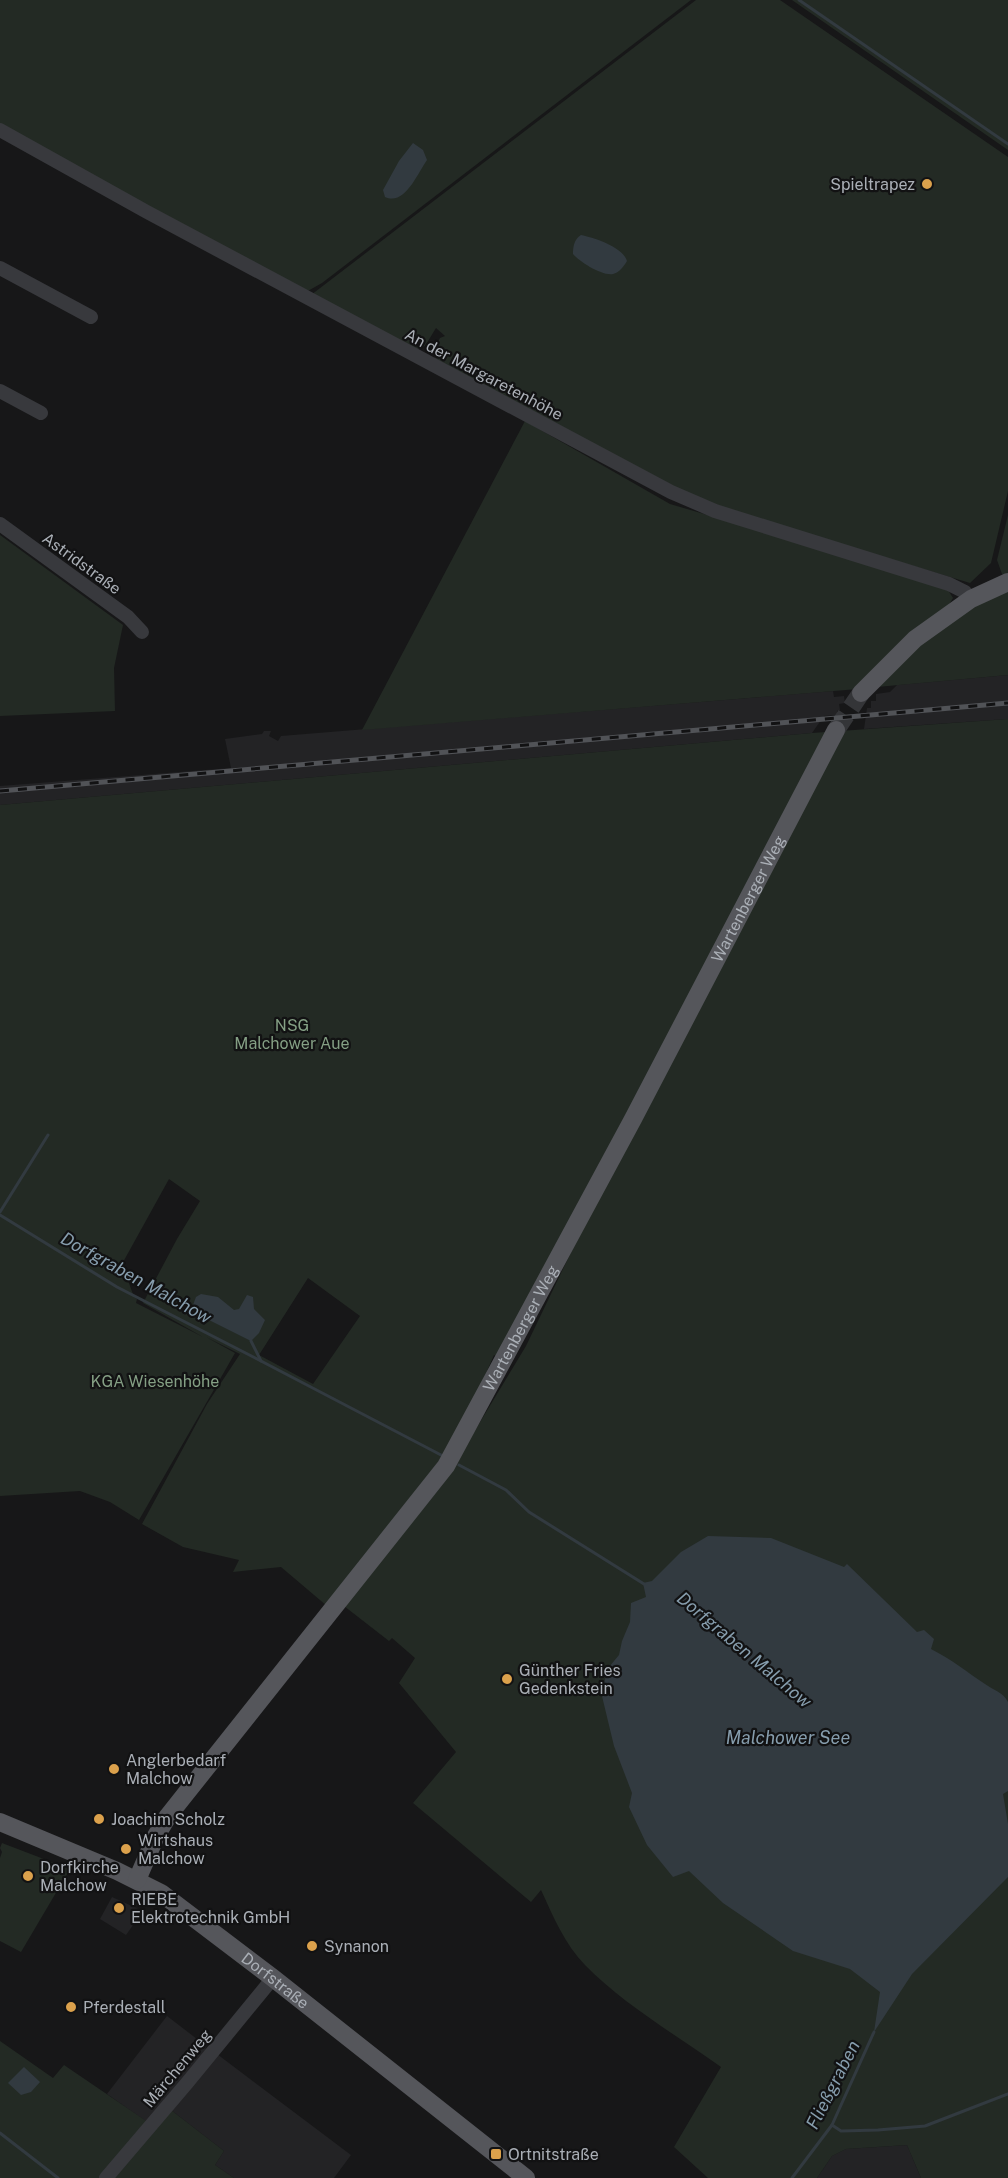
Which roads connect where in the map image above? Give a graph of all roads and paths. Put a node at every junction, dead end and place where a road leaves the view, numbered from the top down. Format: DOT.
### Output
graph roads {
  1 [pos="0,130"];
  2 [pos="0,268"];
  3 [pos="90,317"];
  4 [pos="0,391"];
  5 [pos="41,413"];
  6 [pos="0,524"];
  7 [pos="1008,582"];
  8 [pos="970,599"];
  9 [pos="142,632"];
  10 [pos="861,693"];
  11 [pos="836,730"];
  12 [pos="0,1822"];
  13 [pos="137,1880"];
  14 [pos="273,1978"];
  15 [pos="106,2178"];
  16 [pos="525,2178"];
  1 -- 8 [label="street, An der Margaretenhöhe"];
  2 -- 3 [label="street"];
  4 -- 5 [label="street"];
  6 -- 9 [label="street, Astridstraße"];
  7 -- 8 [label="main road"];
  8 -- 10 [label="main road"];
  11 -- 13 [label="main road, Wartenberger Weg"];
  12 -- 13 [label="main road, Dorfstraße"];
  13 -- 14 [label="main road, Dorfstraße"];
  14 -- 15 [label="street, Märchenweg"];
  14 -- 16 [label="main road, Dorfstraße"];
}
